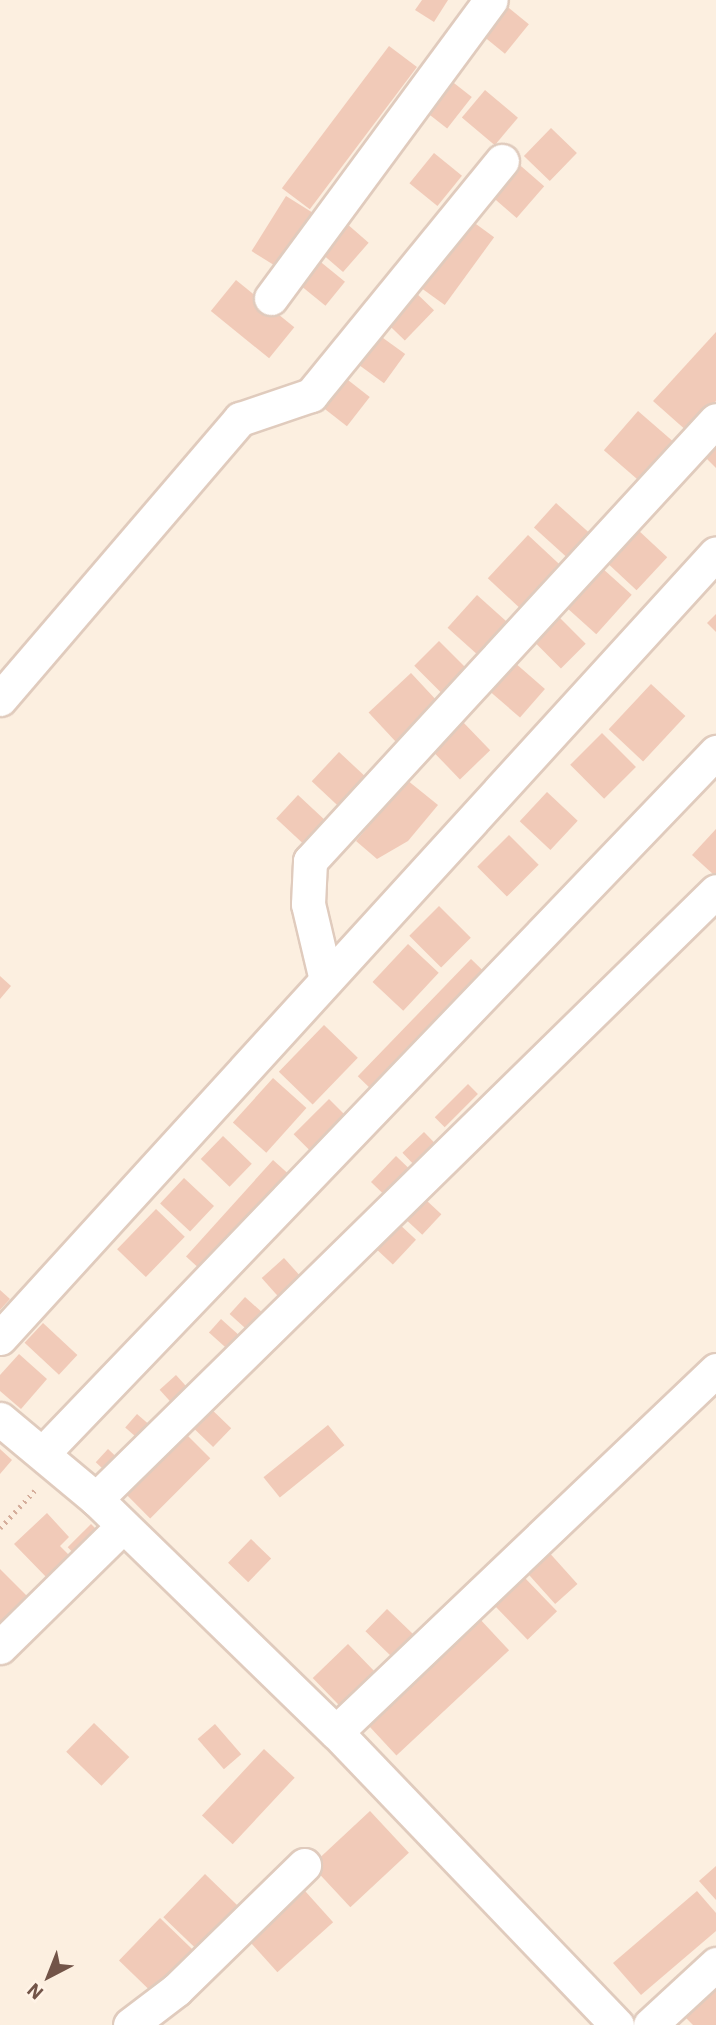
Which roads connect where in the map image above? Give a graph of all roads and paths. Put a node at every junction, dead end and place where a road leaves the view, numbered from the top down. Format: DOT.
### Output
graph roads {
  1 [pos="491,0"];
  2 [pos="502,161"];
  3 [pos="271,298"];
  4 [pos="716,420"];
  5 [pos="716,553"];
  6 [pos="0,699"];
  7 [pos="716,752"];
  8 [pos="716,891"];
  9 [pos="326,980"];
  10 [pos="0,1338"];
  11 [pos="716,1370"];
  12 [pos="0,1419"];
  13 [pos="50,1460"];
  14 [pos="96,1499"];
  15 [pos="122,1527"];
  16 [pos="0,1528"];
  17 [pos="0,1647"];
  18 [pos="336,1732"];
  19 [pos="304,1865"];
  20 [pos="716,1964"];
  21 [pos="130,2025"];
  22 [pos="617,2025"];
  23 [pos="650,2025"];
  1 -- 3 [label="street"];
  2 -- 6 [label="street"];
  4 -- 9 [label="street"];
  5 -- 9 [label="street"];
  7 -- 13 [label="street"];
  8 -- 14 [label="street"];
  9 -- 10 [label="street"];
  11 -- 18 [label="street"];
  12 -- 13 [label="street"];
  13 -- 14 [label="street"];
  13 -- 16 [label="path"];
  14 -- 15 [label="street"];
  15 -- 17 [label="street"];
  15 -- 18 [label="street"];
  18 -- 22 [label="street"];
  19 -- 21 [label="street"];
  20 -- 23 [label="street"];
}
